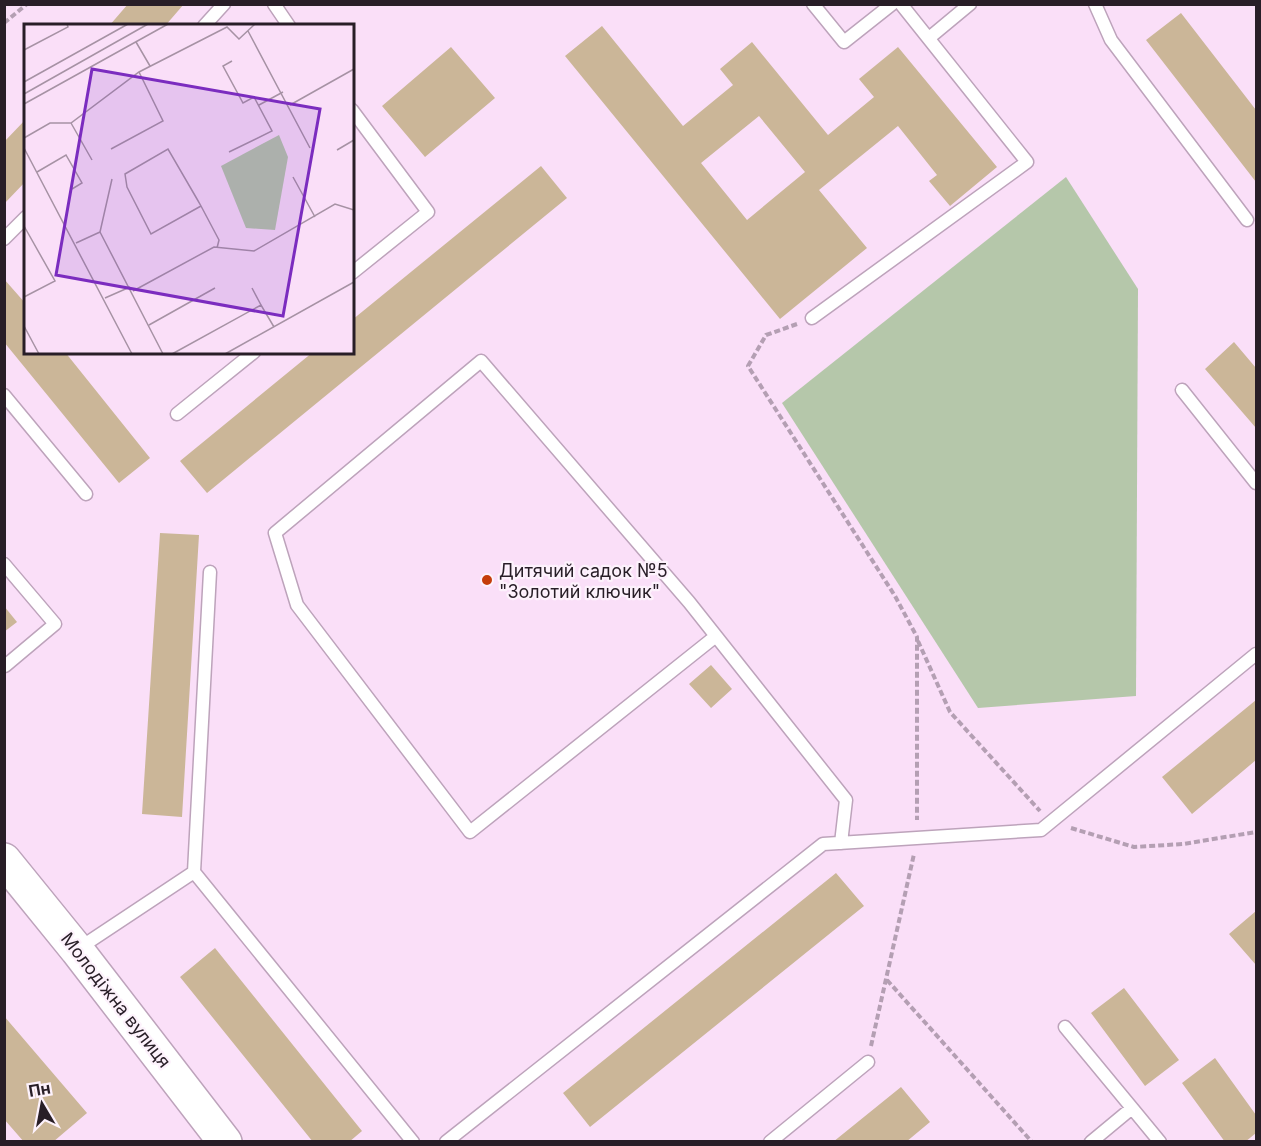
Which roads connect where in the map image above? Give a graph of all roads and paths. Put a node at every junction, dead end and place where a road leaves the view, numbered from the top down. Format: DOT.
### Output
graph roads {
  1 [pos="27,4"];
  2 [pos="224,4"];
  3 [pos="274,4"];
  4 [pos="813,4"];
  5 [pos="892,4"];
  6 [pos="901,4"];
  7 [pos="970,4"];
  8 [pos="1096,5"];
  9 [pos="4,23"];
  10 [pos="206,24"];
  11 [pos="288,24"];
  12 [pos="929,38"];
  13 [pos="354,113"];
  14 [pos="24,219"];
  15 [pos="1247,220"];
  16 [pos="4,239"];
  17 [pos="354,271"];
  18 [pos="812,318"];
  19 [pos="252,354"];
  20 [pos="1182,390"];
  21 [pos="4,395"];
  22 [pos="177,414"];
  23 [pos="1257,483"];
  24 [pos="86,494"];
  25 [pos="4,564"];
  26 [pos="210,572"];
  27 [pos="716,636"];
  28 [pos="917,637"];
  29 [pos="1257,654"];
  30 [pos="5,666"];
  31 [pos="1050,822"];
  32 [pos="1257,831"];
  33 [pos="917,838"];
  34 [pos="841,843"];
  35 [pos="4,860"];
  36 [pos="194,872"];
  37 [pos="77,950"];
  38 [pos="886,980"];
  39 [pos="1065,1027"];
  40 [pos="868,1062"];
  41 [pos="1132,1108"];
  42 [pos="409,1140"];
  43 [pos="225,1142"];
  44 [pos="446,1142"];
  45 [pos="770,1142"];
  46 [pos="1032,1142"];
  47 [pos="1091,1142"];
  48 [pos="1160,1142"];
  1 -- 9 [label="path"];
  2 -- 10 [label="lane"];
  3 -- 11 [label="lane"];
  4 -- 5 [label="lane"];
  6 -- 12 [label="lane"];
  7 -- 12 [label="lane"];
  8 -- 15 [label="lane"];
  12 -- 18 [label="lane"];
  13 -- 17 [label="lane"];
  14 -- 16 [label="lane"];
  18 -- 28 [label="path"];
  19 -- 22 [label="lane"];
  20 -- 23 [label="lane"];
  21 -- 24 [label="lane"];
  25 -- 30 [label="lane"];
  26 -- 36 [label="lane"];
  27 -- 27 [label="lane"];
  27 -- 34 [label="lane"];
  28 -- 31 [label="path"];
  28 -- 33 [label="path"];
  29 -- 31 [label="lane"];
  31 -- 32 [label="path"];
  31 -- 33 [label="lane"];
  33 -- 34 [label="lane"];
  33 -- 38 [label="path"];
  34 -- 44 [label="lane"];
  35 -- 37 [label="street, Молодіжна вулиця"];
  36 -- 37 [label="lane"];
  36 -- 42 [label="lane"];
  37 -- 43 [label="street, Молодіжна вулиця"];
  38 -- 40 [label="path"];
  38 -- 46 [label="path"];
  39 -- 41 [label="lane"];
  40 -- 45 [label="lane"];
  41 -- 47 [label="lane"];
  41 -- 48 [label="lane"];
}
